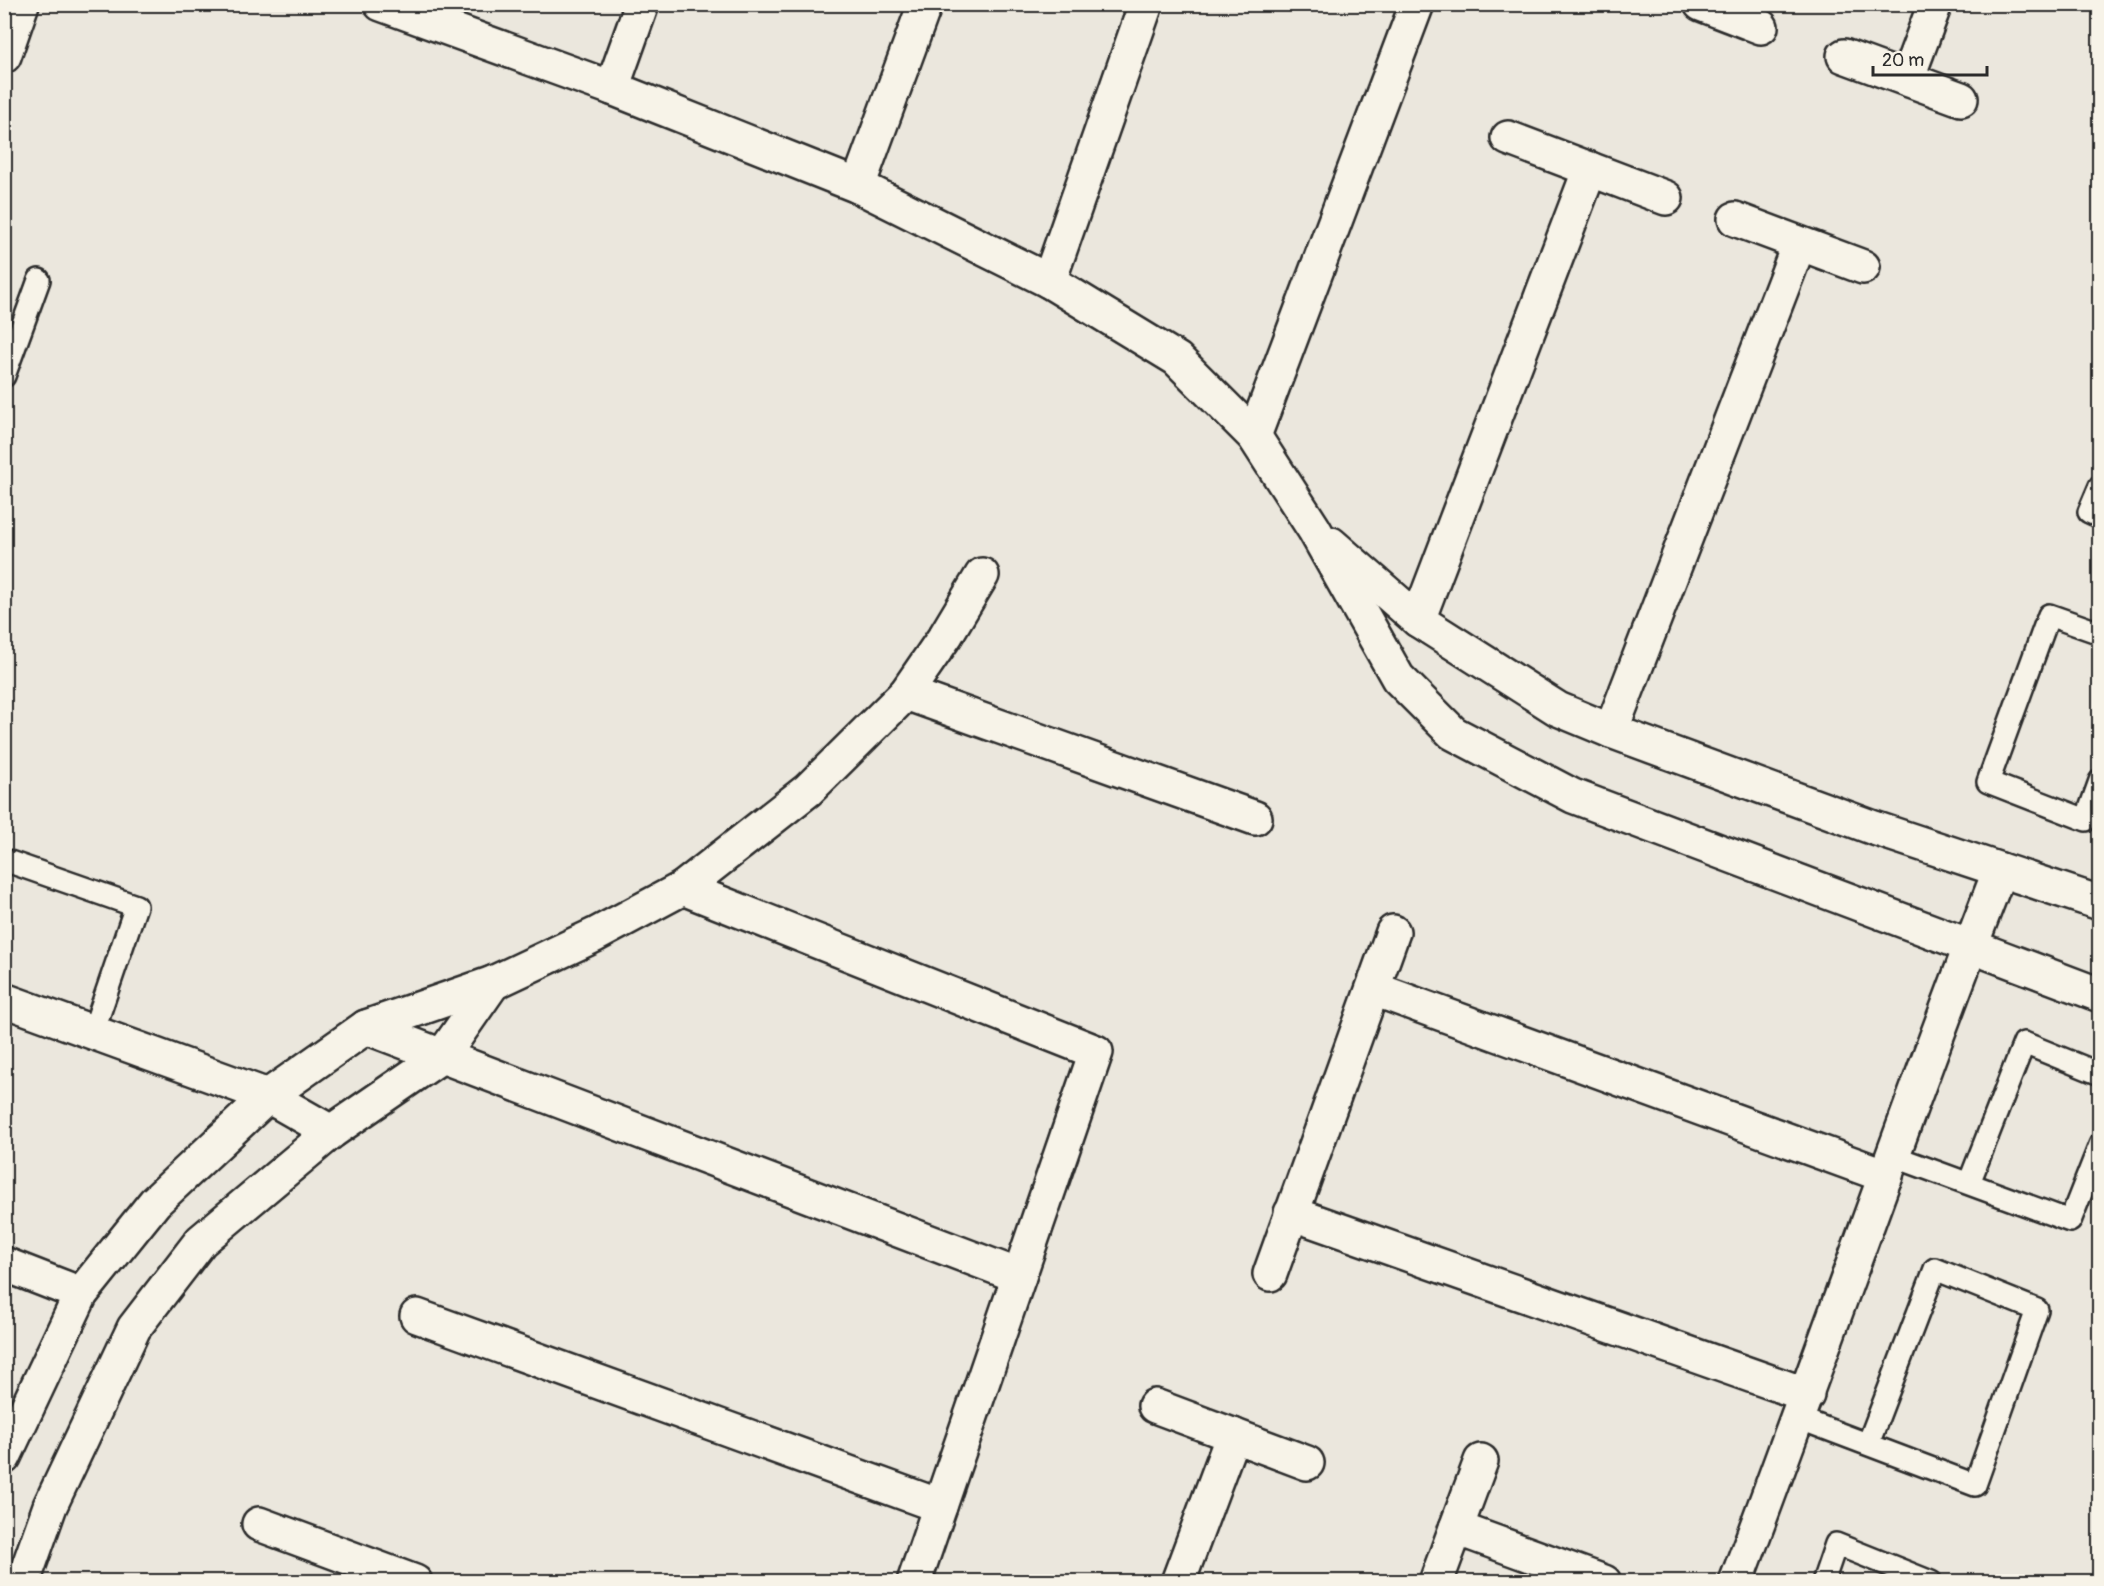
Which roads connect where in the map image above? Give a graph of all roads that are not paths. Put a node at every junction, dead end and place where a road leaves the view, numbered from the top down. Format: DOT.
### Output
graph roads {
  1 [pos="22,4"];
  2 [pos="381,4"];
  3 [pos="642,4"];
  4 [pos="925,4"];
  5 [pos="1146,4"];
  6 [pos="1417,4"];
  7 [pos="1701,4"];
  8 [pos="1935,4"];
  9 [pos="1761,27"];
  10 [pos="4,56"];
  11 [pos="1844,56"];
  12 [pos="1907,79"];
  13 [pos="612,88"];
  14 [pos="1961,99"];
  15 [pos="1508,138"];
  16 [pos="1590,169"];
  17 [pos="858,186"];
  18 [pos="1666,198"];
  19 [pos="1735,219"];
  20 [pos="1799,244"];
  21 [pos="1863,267"];
  22 [pos="39,280"];
  23 [pos="1048,281"];
  24 [pos="4,376"];
  25 [pos="1254,436"];
  26 [pos="2100,486"];
  27 [pos="2100,517"];
  28 [pos="1314,529"];
  29 [pos="982,575"];
  30 [pos="1418,620"];
  31 [pos="2100,633"];
  32 [pos="906,693"];
  33 [pos="1611,731"];
  34 [pos="2100,781"];
  35 [pos="1255,818"];
  36 [pos="4,860"];
  37 [pos="2000,870"];
  38 [pos="683,888"];
  39 [pos="2100,903"];
  40 [pos="1393,932"];
  41 [pos="1970,946"];
  42 [pos="493,983"];
  43 [pos="1374,989"];
  44 [pos="2100,995"];
  45 [pos="4,1000"];
  46 [pos="366,1027"];
  47 [pos="93,1032"];
  48 [pos="443,1055"];
  49 [pos="2100,1074"];
  50 [pos="268,1096"];
  51 [pos="331,1132"];
  52 [pos="2100,1144"];
  53 [pos="1889,1166"];
  54 [pos="1969,1183"];
  55 [pos="1291,1213"];
  56 [pos="4,1264"];
  57 [pos="1270,1274"];
  58 [pos="1019,1276"];
  59 [pos="81,1294"];
  60 [pos="417,1316"];
  61 [pos="1155,1406"];
  62 [pos="1802,1406"];
  63 [pos="1233,1436"];
  64 [pos="1868,1444"];
  65 [pos="4,1457"];
  66 [pos="1481,1461"];
  67 [pos="1307,1463"];
  68 [pos="940,1506"];
  69 [pos="259,1524"];
  70 [pos="1456,1528"];
  71 [pos="23,1581"];
  72 [pos="415,1581"];
  73 [pos="915,1581"];
  74 [pos="1178,1581"];
  75 [pos="1436,1581"];
  76 [pos="1604,1581"];
  77 [pos="1736,1581"];
  78 [pos="1823,1581"];
  79 [pos="1930,1581"];
  1 -- 10 [label="street"];
  2 -- 13 [label="street"];
  3 -- 13 [label="street"];
  4 -- 17 [label="street"];
  5 -- 23 [label="street"];
  6 -- 25 [label="street"];
  7 -- 9 [label="street"];
  8 -- 12 [label="street"];
  11 -- 12 [label="street"];
  12 -- 14 [label="street"];
  13 -- 17 [label="street"];
  15 -- 16 [label="street"];
  16 -- 18 [label="street"];
  16 -- 30 [label="street"];
  17 -- 23 [label="street"];
  19 -- 20 [label="street"];
  20 -- 21 [label="street"];
  20 -- 33 [label="street"];
  22 -- 24 [label="lane"];
  23 -- 25 [label="street"];
  25 -- 28 [label="street"];
  26 -- 27 [label="lane"];
  28 -- 30 [label="street"];
  28 -- 41 [label="street"];
  29 -- 32 [label="street"];
  30 -- 33 [label="street"];
  31 -- 34 [label="lane"];
  32 -- 35 [label="street"];
  32 -- 38 [label="street"];
  33 -- 37 [label="street"];
  36 -- 47 [label="lane"];
  37 -- 39 [label="street"];
  37 -- 41 [label="street"];
  38 -- 42 [label="street"];
  38 -- 58 [label="street"];
  40 -- 43 [label="street"];
  41 -- 44 [label="street"];
  41 -- 53 [label="street"];
  42 -- 46 [label="street"];
  42 -- 48 [label="street"];
  43 -- 53 [label="street"];
  43 -- 55 [label="street"];
  45 -- 47 [label="street"];
  46 -- 48 [label="street"];
  46 -- 50 [label="street"];
  47 -- 50 [label="street"];
  48 -- 51 [label="street"];
  48 -- 58 [label="street"];
  49 -- 54 [label="lane"];
  50 -- 51 [label="street"];
  50 -- 59 [label="street"];
  51 -- 71 [label="street"];
  52 -- 54 [label="lane"];
  53 -- 54 [label="lane"];
  53 -- 62 [label="street"];
  55 -- 57 [label="street"];
  55 -- 62 [label="street"];
  56 -- 59 [label="street"];
  58 -- 68 [label="street"];
  59 -- 65 [label="street"];
  60 -- 68 [label="street"];
  61 -- 63 [label="street"];
  62 -- 64 [label="lane"];
  62 -- 77 [label="street"];
  63 -- 67 [label="street"];
  63 -- 74 [label="street"];
  64 -- 64 [label="lane"];
  66 -- 70 [label="street"];
  68 -- 73 [label="street"];
  69 -- 72 [label="street"];
  70 -- 75 [label="street"];
  70 -- 76 [label="street"];
  78 -- 79 [label="lane"];
}
